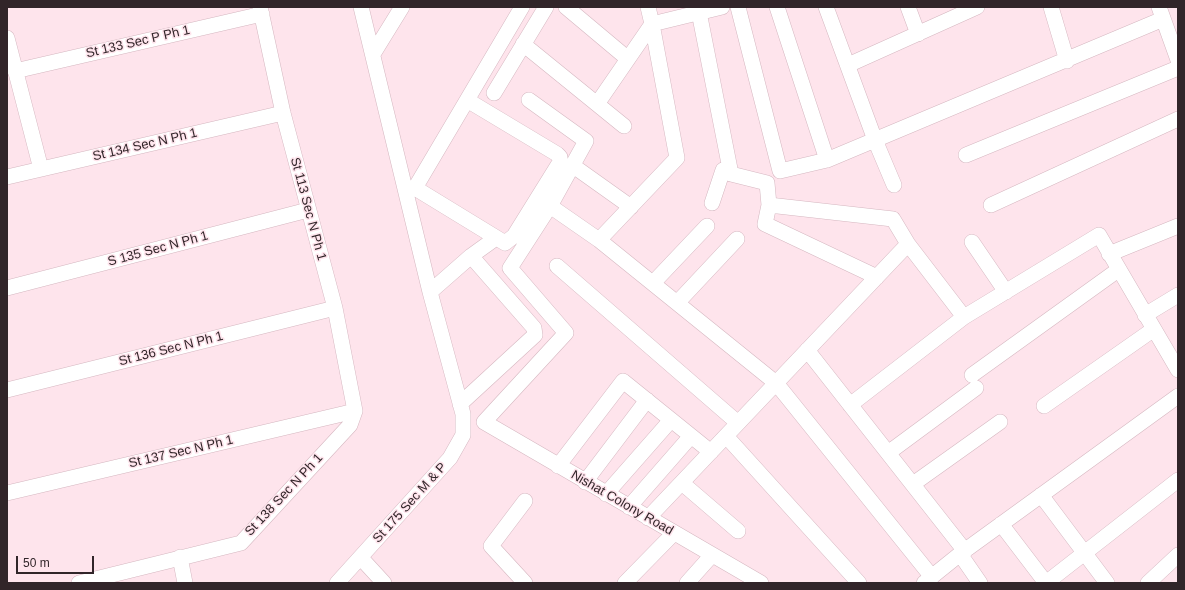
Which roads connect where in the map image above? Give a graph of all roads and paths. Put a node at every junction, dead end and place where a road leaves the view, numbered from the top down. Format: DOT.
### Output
graph roads {
  1 [pos="361,7"];
  2 [pos="402,7"];
  3 [pos="522,7"];
  4 [pos="546,7"];
  5 [pos="566,7"];
  6 [pos="648,7"];
  7 [pos="722,7"];
  8 [pos="738,7"];
  9 [pos="777,7"];
  10 [pos="826,7"];
  11 [pos="908,7"];
  12 [pos="977,7"];
  13 [pos="1051,7"];
  14 [pos="261,10"];
  15 [pos="699,10"];
  16 [pos="1161,13"];
  17 [pos="652,24"];
  18 [pos="918,34"];
  19 [pos="7,38"];
  20 [pos="524,44"];
  21 [pos="373,54"];
  22 [pos="628,58"];
  23 [pos="1178,60"];
  24 [pos="1067,61"];
  25 [pos="848,65"];
  26 [pos="1178,68"];
  27 [pos="15,71"];
  28 [pos="494,93"];
  29 [pos="467,100"];
  30 [pos="529,100"];
  31 [pos="597,104"];
  32 [pos="283,113"];
  33 [pos="1178,119"];
  34 [pos="624,126"];
  35 [pos="875,140"];
  36 [pos="966,155"];
  37 [pos="827,160"];
  38 [pos="572,165"];
  39 [pos="41,169"];
  40 [pos="731,174"];
  41 [pos="7,177"];
  42 [pos="894,185"];
  43 [pos="410,191"];
  44 [pos="712,203"];
  45 [pos="769,205"];
  46 [pos="991,205"];
  47 [pos="550,206"];
  48 [pos="631,207"];
  49 [pos="308,210"];
  50 [pos="707,226"];
  51 [pos="1178,226"];
  52 [pos="496,238"];
  53 [pos="736,239"];
  54 [pos="599,240"];
  55 [pos="972,242"];
  56 [pos="908,244"];
  57 [pos="1109,254"];
  58 [pos="471,256"];
  59 [pos="557,266"];
  60 [pos="1118,270"];
  61 [pos="877,276"];
  62 [pos="653,283"];
  63 [pos="7,288"];
  64 [pos="430,292"];
  65 [pos="1006,292"];
  66 [pos="1178,295"];
  67 [pos="677,303"];
  68 [pos="335,308"];
  69 [pos="1145,315"];
  70 [pos="964,317"];
  71 [pos="1154,329"];
  72 [pos="807,350"];
  73 [pos="1176,362"];
  74 [pos="776,383"];
  75 [pos="7,390"];
  76 [pos="1178,396"];
  77 [pos="647,400"];
  78 [pos="850,406"];
  79 [pos="1044,406"];
  80 [pos="462,409"];
  81 [pos="355,411"];
  82 [pos="671,420"];
  83 [pos="1000,422"];
  84 [pos="738,423"];
  85 [pos="691,436"];
  86 [pos="726,436"];
  87 [pos="711,452"];
  88 [pos="888,453"];
  89 [pos="558,466"];
  90 [pos="1178,480"];
  91 [pos="585,482"];
  92 [pos="682,483"];
  93 [pos="913,484"];
  94 [pos="7,493"];
  95 [pos="606,494"];
  96 [pos="1041,495"];
  97 [pos="525,501"];
  98 [pos="629,507"];
  99 [pos="648,518"];
  100 [pos="1001,524"];
  101 [pos="738,531"];
  102 [pos="674,533"];
  103 [pos="962,552"];
  104 [pos="1085,552"];
  105 [pos="712,555"];
  106 [pos="1178,555"];
  107 [pos="180,557"];
  108 [pos="361,558"];
  109 [pos="928,580"];
  110 [pos="79,583"];
  111 [pos="185,583"];
  112 [pos="337,583"];
  113 [pos="384,583"];
  114 [pos="524,583"];
  115 [pos="625,583"];
  116 [pos="687,583"];
  117 [pos="761,583"];
  118 [pos="858,583"];
  119 [pos="980,583"];
  120 [pos="1046,583"];
  121 [pos="1107,583"];
  122 [pos="1148,583"];
  1 -- 21 [label="street, St 175 Sec M & P"];
  2 -- 21 [label="street"];
  3 -- 29 [label="street"];
  4 -- 20 [label="street"];
  5 -- 22 [label="street"];
  6 -- 17 [label="street"];
  7 -- 15 [label="street"];
  8 -- 37 [label="street"];
  9 -- 37 [label="street"];
  10 -- 25 [label="street"];
  11 -- 18 [label="street"];
  12 -- 18 [label="street"];
  13 -- 24 [label="street"];
  14 -- 27 [label="street, St 133 Sec P Ph 1"];
  14 -- 32 [label="street, St 113 Sec N Ph 1"];
  15 -- 17 [label="street"];
  15 -- 40 [label="street"];
  16 -- 23 [label="street"];
  16 -- 24 [label="street"];
  17 -- 22 [label="street"];
  17 -- 48 [label="street"];
  18 -- 25 [label="street"];
  19 -- 27 [label="street"];
  20 -- 28 [label="street"];
  20 -- 31 [label="street"];
  21 -- 43 [label="street, St 175 Sec M & P"];
  22 -- 31 [label="street"];
  24 -- 35 [label="street"];
  25 -- 35 [label="street"];
  26 -- 36 [label="street"];
  27 -- 39 [label="street"];
  29 -- 43 [label="street"];
  29 -- 52 [label="street"];
  30 -- 38 [label="street"];
  31 -- 34 [label="street"];
  32 -- 39 [label="street, St 134 Sec N Ph 1"];
  32 -- 49 [label="street, St 113 Sec N Ph 1"];
  33 -- 46 [label="street"];
  35 -- 37 [label="street"];
  35 -- 42 [label="street"];
  38 -- 47 [label="street"];
  38 -- 48 [label="street"];
  39 -- 41 [label="street, St 134 Sec N Ph 1"];
  40 -- 44 [label="street"];
  40 -- 45 [label="street"];
  43 -- 52 [label="street"];
  43 -- 64 [label="street, St 175 Sec M & P"];
  45 -- 56 [label="street"];
  45 -- 61 [label="street"];
  47 -- 54 [label="street"];
  47 -- 89 [label="street, Nishat Colony Road"];
  48 -- 54 [label="street"];
  49 -- 63 [label="street, S 135 Sec N Ph 1"];
  49 -- 68 [label="street, St 113 Sec N Ph 1"];
  50 -- 62 [label="street"];
  51 -- 57 [label="street"];
  52 -- 58 [label="street"];
  53 -- 67 [label="street"];
  54 -- 62 [label="street"];
  55 -- 65 [label="street"];
  56 -- 61 [label="street"];
  56 -- 70 [label="street"];
  57 -- 60 [label="street"];
  57 -- 65 [label="street"];
  58 -- 64 [label="street"];
  58 -- 80 [label="street"];
  59 -- 84 [label="street"];
  60 -- 69 [label="street"];
  60 -- 88 [label="street"];
  61 -- 72 [label="street"];
  62 -- 67 [label="street"];
  64 -- 80 [label="street, St 175 Sec M & P"];
  65 -- 70 [label="street"];
  66 -- 69 [label="street"];
  67 -- 74 [label="street"];
  68 -- 75 [label="street, St 136 Sec N Ph 1"];
  68 -- 81 [label="street, St 113 Sec N Ph 1"];
  69 -- 71 [label="street"];
  70 -- 78 [label="street"];
  71 -- 73 [label="street"];
  71 -- 79 [label="street"];
  72 -- 74 [label="street"];
  72 -- 78 [label="street"];
  74 -- 84 [label="street"];
  74 -- 109 [label="street"];
  76 -- 96 [label="street"];
  77 -- 82 [label="street"];
  77 -- 89 [label="street"];
  77 -- 91 [label="street"];
  78 -- 88 [label="street"];
  80 -- 108 [label="street, St 175 Sec M & P"];
  81 -- 94 [label="street, St 137 Sec N Ph 1"];
  81 -- 107 [label="street, St 138 Sec N Ph 1"];
  82 -- 85 [label="street"];
  82 -- 95 [label="street"];
  83 -- 93 [label="street"];
  84 -- 86 [label="street"];
  85 -- 87 [label="street"];
  85 -- 98 [label="street"];
  86 -- 87 [label="street"];
  86 -- 118 [label="street"];
  87 -- 92 [label="street"];
  88 -- 93 [label="street"];
  89 -- 91 [label="street, Nishat Colony Road"];
  90 -- 104 [label="street"];
  91 -- 95 [label="street, Nishat Colony Road"];
  92 -- 99 [label="street"];
  92 -- 101 [label="street"];
  93 -- 103 [label="street"];
  95 -- 98 [label="street, Nishat Colony Road"];
  96 -- 100 [label="street"];
  96 -- 104 [label="street"];
  97 -- 114 [label="street"];
  98 -- 99 [label="street, Nishat Colony Road"];
  99 -- 102 [label="street, Nishat Colony Road"];
  100 -- 103 [label="street"];
  100 -- 120 [label="street"];
  102 -- 105 [label="street, Nishat Colony Road"];
  102 -- 115 [label="street"];
  103 -- 109 [label="street"];
  103 -- 119 [label="street"];
  104 -- 120 [label="street"];
  104 -- 121 [label="street"];
  105 -- 116 [label="street"];
  105 -- 117 [label="street, Nishat Colony Road"];
  106 -- 122 [label="street"];
  107 -- 110 [label="street, St 138 Sec N Ph 1"];
  107 -- 111 [label="street"];
  108 -- 112 [label="street, St 175 Sec M & P"];
  108 -- 113 [label="street"];
}
